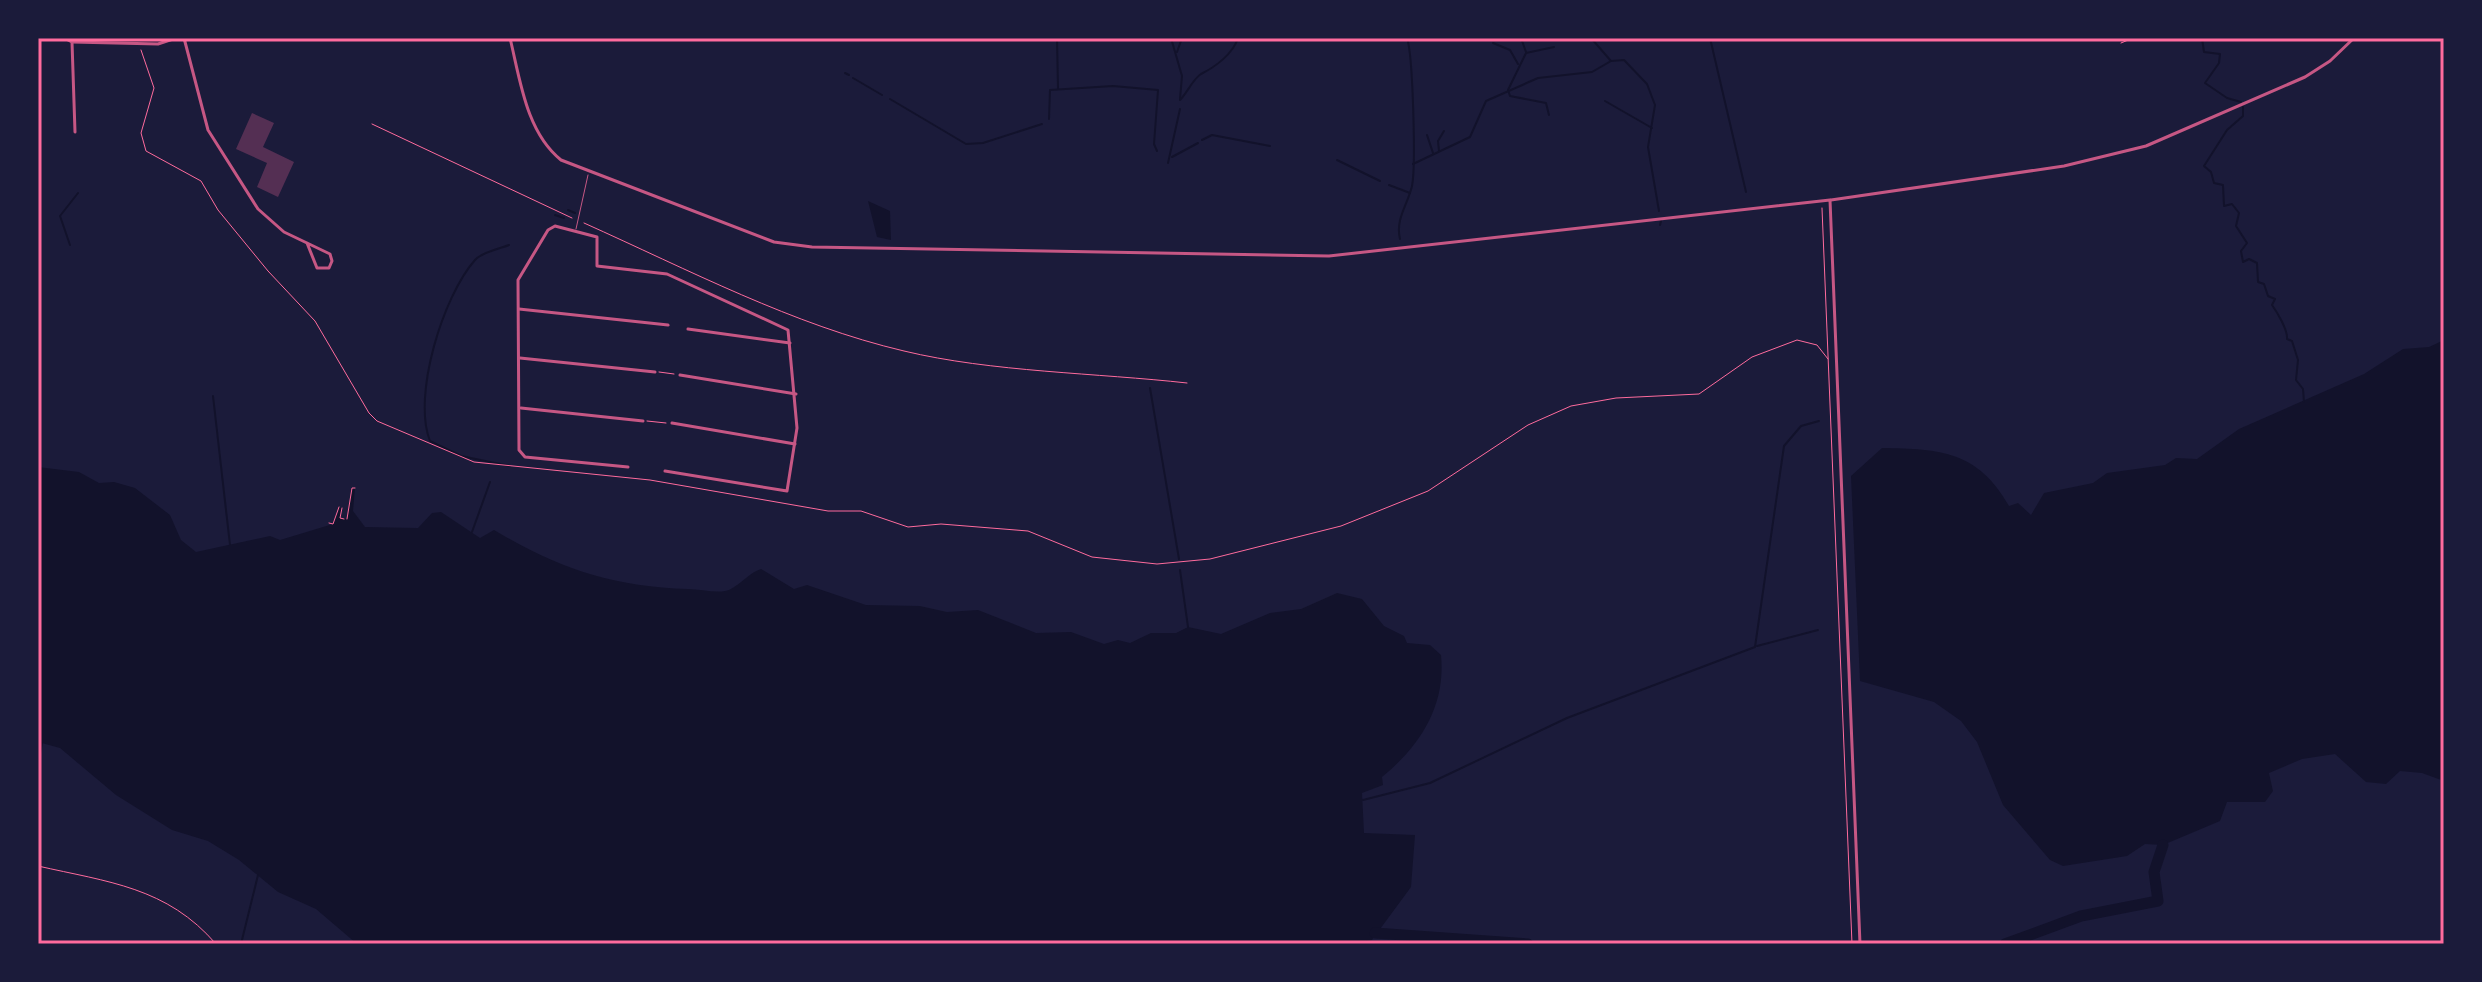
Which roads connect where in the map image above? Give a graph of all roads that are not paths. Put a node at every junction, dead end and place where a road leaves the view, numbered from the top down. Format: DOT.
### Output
graph roads {
  1 [pos="64,38"];
  2 [pos="176,38"];
  3 [pos="184,38"];
  4 [pos="510,38"];
  5 [pos="2354,38"];
  6 [pos="72,42"];
  7 [pos="75,132"];
  8 [pos="588,172"];
  9 [pos="1830,200"];
  10 [pos="576,229"];
  11 [pos="307,243"];
  12 [pos="519,309"];
  13 [pos="668,325"];
  14 [pos="688,329"];
  15 [pos="790,343"];
  16 [pos="520,358"];
  17 [pos="655,372"];
  18 [pos="680,375"];
  19 [pos="796,394"];
  20 [pos="521,408"];
  21 [pos="643,421"];
  22 [pos="672,423"];
  23 [pos="795,444"];
  24 [pos="628,467"];
  25 [pos="665,471"];
  26 [pos="1860,944"];
  1 -- 6 [label="street"];
  2 -- 6 [label="street"];
  3 -- 11 [label="street"];
  4 -- 8 [label="street"];
  5 -- 9 [label="street"];
  6 -- 7 [label="street"];
  8 -- 9 [label="street"];
  8 -- 10 [label="lane"];
  9 -- 26 [label="street"];
  10 -- 12 [label="street"];
  10 -- 15 [label="street"];
  11 -- 11 [label="street"];
  12 -- 13 [label="street"];
  12 -- 16 [label="street"];
  14 -- 15 [label="street"];
  15 -- 19 [label="street"];
  16 -- 17 [label="street"];
  16 -- 20 [label="street"];
  18 -- 19 [label="street"];
  19 -- 23 [label="street"];
  20 -- 21 [label="street"];
  20 -- 24 [label="street"];
  22 -- 23 [label="street"];
  23 -- 25 [label="street"];
}
